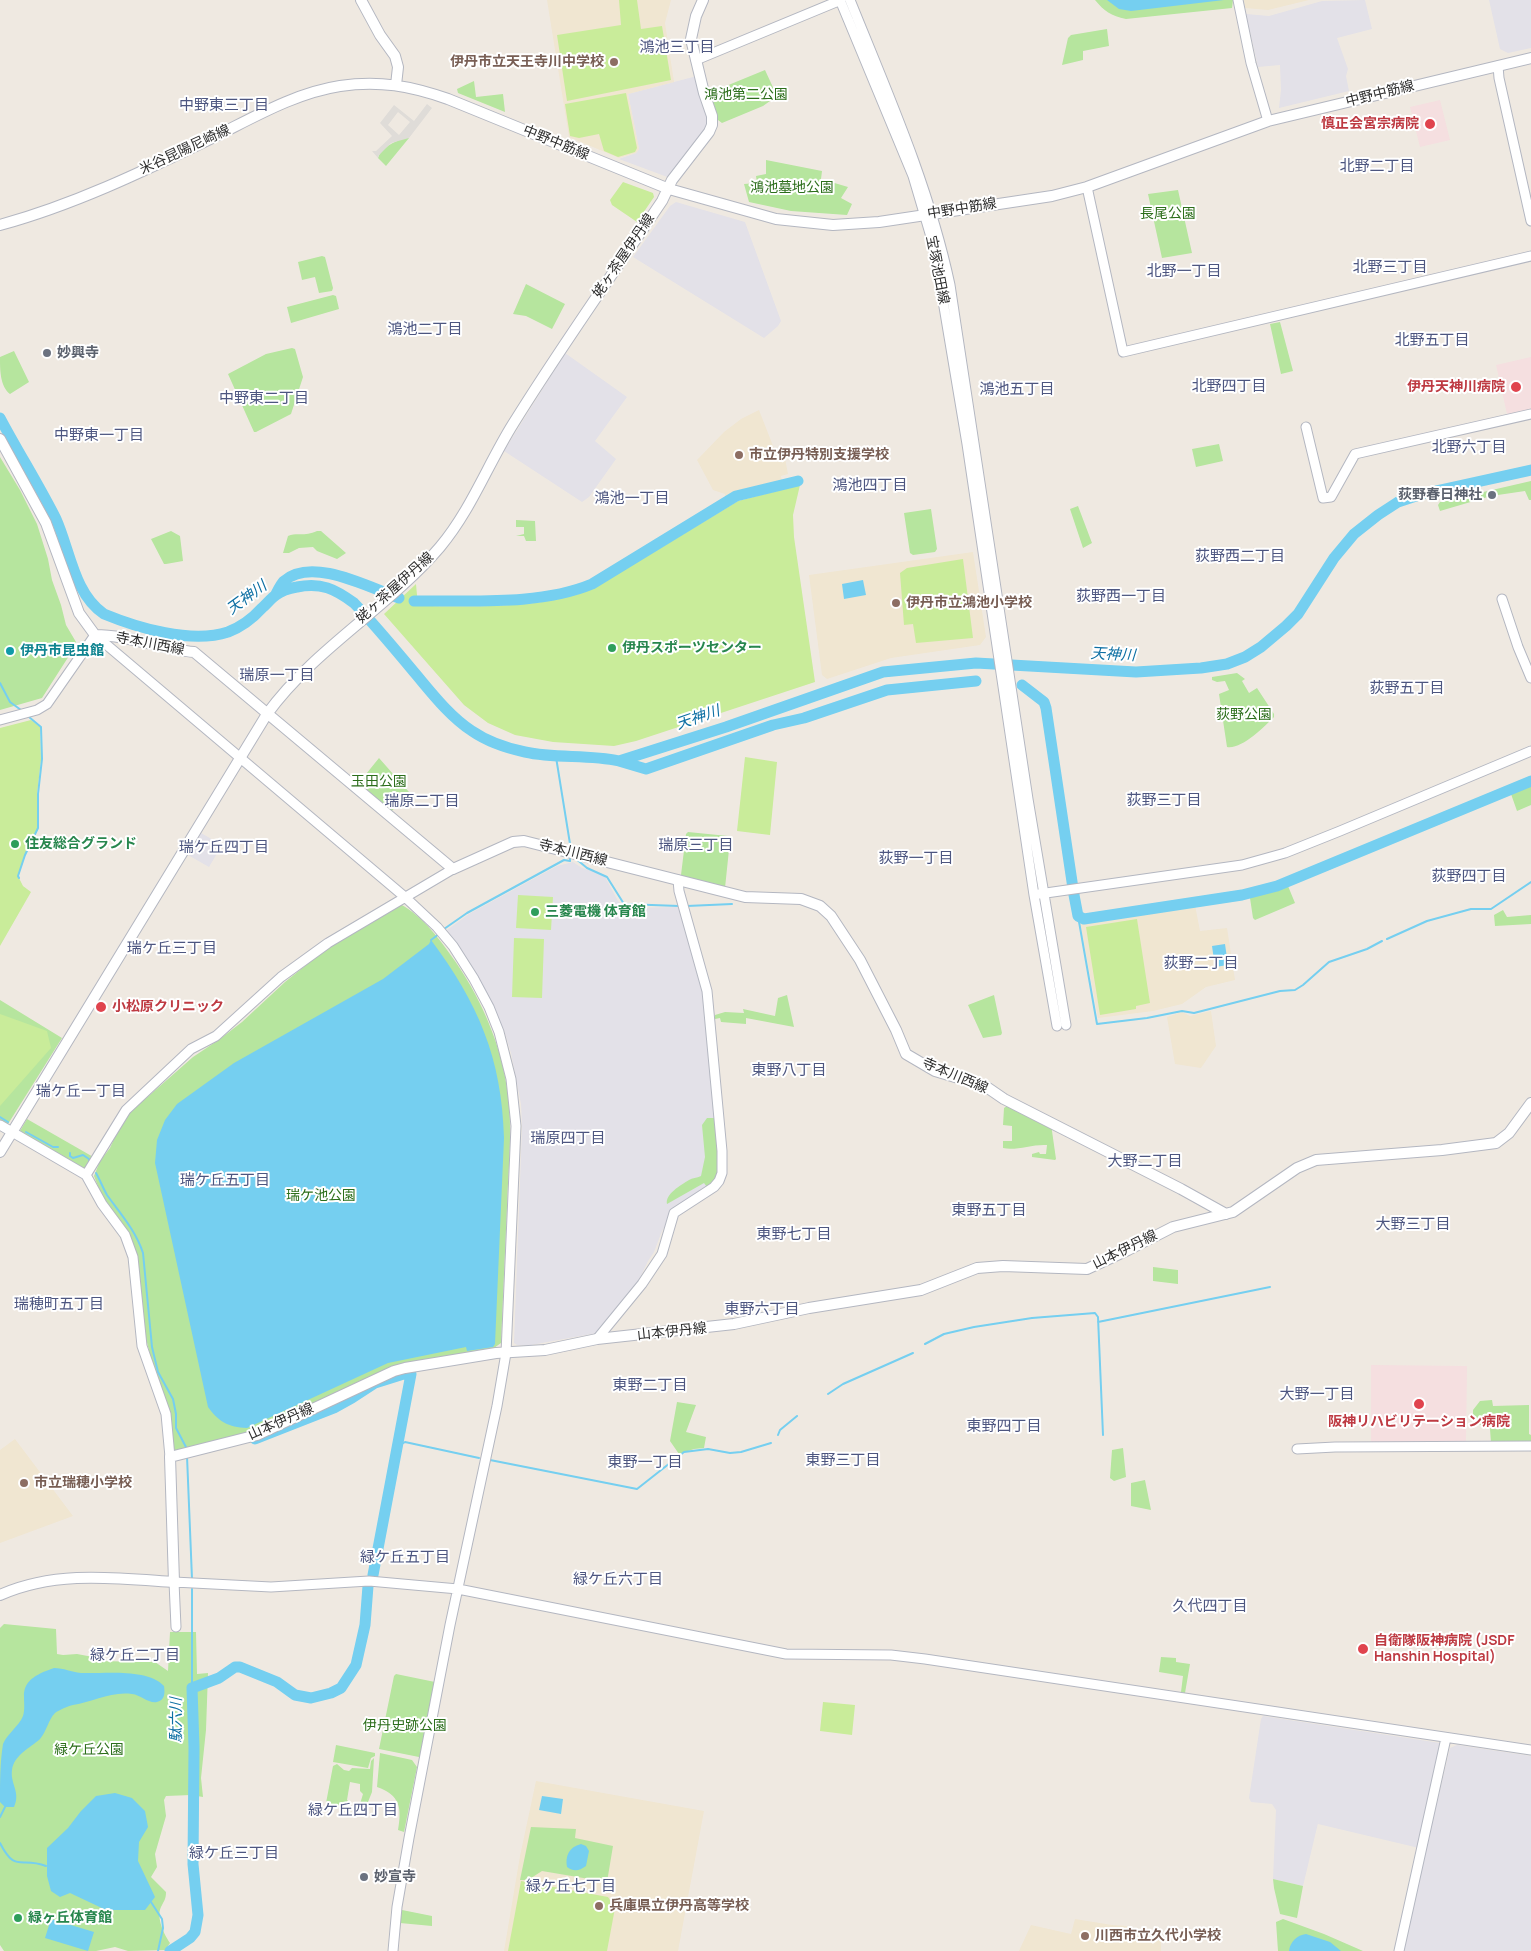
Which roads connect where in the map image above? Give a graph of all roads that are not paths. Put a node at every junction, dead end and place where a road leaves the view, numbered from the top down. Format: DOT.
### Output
graph roads {
  1 [pos="361,0"];
  2 [pos="703,0"];
  3 [pos="841,0"];
  4 [pos="850,0"];
  5 [pos="1238,0"];
  6 [pos="1531,58"];
  7 [pos="696,60"];
  8 [pos="1498,66"];
  9 [pos="396,85"];
  10 [pos="1268,122"];
  11 [pos="1087,187"];
  12 [pos="669,189"];
  13 [pos="929,214"];
  14 [pos="1531,220"];
  15 [pos="0,225"];
  16 [pos="1531,256"];
  17 [pos="1531,414"];
  18 [pos="1306,427"];
  19 [pos="0,439"];
  20 [pos="1502,600"];
  21 [pos="95,635"];
  22 [pos="1531,678"];
  23 [pos="267,714"];
  24 [pos="0,720"];
  25 [pos="1531,751"];
  26 [pos="239,758"];
  27 [pos="453,869"];
  28 [pos="678,880"];
  29 [pos="1038,894"];
  30 [pos="406,898"];
  31 [pos="1061,1026"];
  32 [pos="1531,1103"];
  33 [pos="0,1125"];
  34 [pos="13,1132"];
  35 [pos="0,1152"];
  36 [pos="86,1175"];
  37 [pos="1226,1214"];
  38 [pos="597,1339"];
  39 [pos="506,1353"];
  40 [pos="1531,1446"];
  41 [pos="1296,1449"];
  42 [pos="170,1457"];
  43 [pos="174,1582"];
  44 [pos="458,1589"];
  45 [pos="0,1595"];
  46 [pos="176,1627"];
  47 [pos="1446,1738"];
  48 [pos="1531,1750"];
  49 [pos="393,1951"];
  50 [pos="1399,1951"];
  1 -- 9 [label="main road"];
  2 -- 7 [label="main road, 姥ヶ茶屋伊丹線"];
  3 -- 7 [label="street"];
  3 -- 13 [label="street"];
  4 -- 13 [label="street"];
  5 -- 10 [label="street"];
  6 -- 8 [label="main road, 中野中筋線"];
  7 -- 12 [label="main road, 姥ヶ茶屋伊丹線"];
  8 -- 10 [label="main road, 中野中筋線"];
  8 -- 14 [label="street"];
  9 -- 12 [label="main road, 中野中筋線"];
  9 -- 15 [label="main road, 米谷昆陽尼崎線"];
  10 -- 11 [label="main road, 中野中筋線"];
  11 -- 13 [label="main road, 中野中筋線"];
  11 -- 16 [label="street"];
  12 -- 13 [label="main road, 中野中筋線"];
  12 -- 23 [label="main road, 姥ヶ茶屋伊丹線"];
  13 -- 29 [label="street"];
  17 -- 18 [label="street"];
  19 -- 21 [label="main road"];
  20 -- 22 [label="street"];
  21 -- 23 [label="main road, 寺本川西線"];
  21 -- 24 [label="street"];
  21 -- 26 [label="street"];
  23 -- 26 [label="main road, 姥ヶ茶屋伊丹線"];
  23 -- 27 [label="main road, 寺本川西線"];
  25 -- 29 [label="street"];
  26 -- 30 [label="street"];
  26 -- 34 [label="main road, 姥ヶ茶屋伊丹線"];
  27 -- 28 [label="main road, 寺本川西線"];
  27 -- 30 [label="street"];
  28 -- 37 [label="main road, 寺本川西線"];
  28 -- 38 [label="street"];
  29 -- 31 [label="street"];
  30 -- 36 [label="street"];
  30 -- 39 [label="street"];
  32 -- 37 [label="main road, 山本伊丹線"];
  33 -- 34 [label="street"];
  34 -- 35 [label="main road, 姥ヶ茶屋伊丹線"];
  34 -- 36 [label="street"];
  36 -- 42 [label="street"];
  37 -- 38 [label="main road, 山本伊丹線"];
  38 -- 39 [label="main road, 山本伊丹線"];
  39 -- 42 [label="main road, 山本伊丹線"];
  39 -- 44 [label="street"];
  40 -- 41 [label="street"];
  42 -- 43 [label="main road"];
  43 -- 44 [label="street"];
  43 -- 45 [label="main road"];
  43 -- 46 [label="street"];
  44 -- 47 [label="street"];
  44 -- 49 [label="street"];
  47 -- 48 [label="street"];
  47 -- 50 [label="street"];
}
